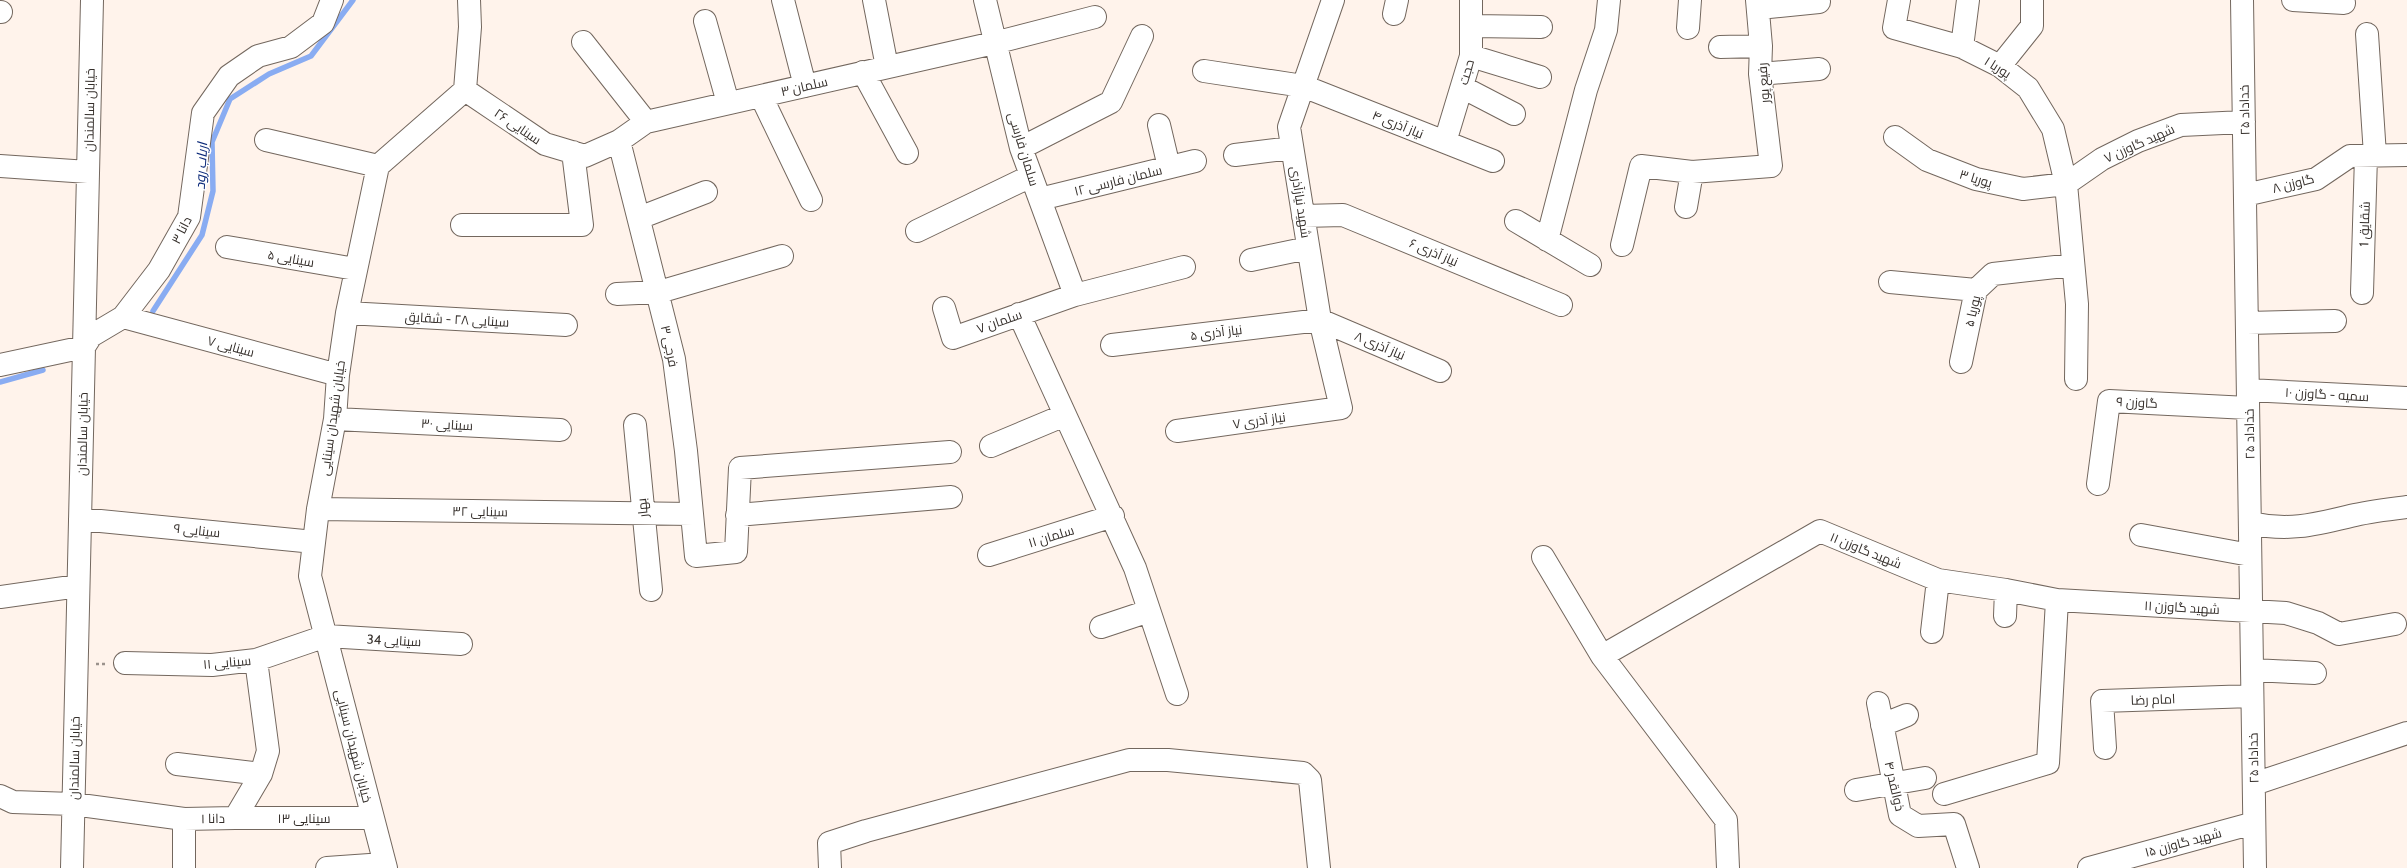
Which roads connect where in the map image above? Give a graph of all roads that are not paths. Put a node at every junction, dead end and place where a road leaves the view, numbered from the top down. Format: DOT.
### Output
graph roads {
  1 [pos="92,0"];
  2 [pos="332,0"];
  3 [pos="469,0"];
  4 [pos="783,0"];
  5 [pos="874,0"];
  6 [pos="986,0"];
  7 [pos="1333,0"];
  8 [pos="1471,0"];
  9 [pos="1610,0"];
  10 [pos="1690,0"];
  11 [pos="1899,0"];
  12 [pos="1968,0"];
  13 [pos="2032,0"];
  14 [pos="2242,0"];
  15 [pos="2293,0"];
  16 [pos="1819,2"];
  17 [pos="2344,3"];
  18 [pos="1758,4"];
  19 [pos="1094,17"];
  20 [pos="705,21"];
  21 [pos="1472,26"];
  22 [pos="1541,27"];
  23 [pos="1688,28"];
  24 [pos="2367,34"];
  25 [pos="1142,36"];
  26 [pos="583,42"];
  27 [pos="994,43"];
  28 [pos="1761,46"];
  29 [pos="1720,47"];
  30 [pos="1962,47"];
  31 [pos="1471,56"];
  32 [pos="2000,66"];
  33 [pos="887,67"];
  34 [pos="1819,69"];
  35 [pos="1204,71"];
  36 [pos="863,72"];
  37 [pos="1760,74"];
  38 [pos="1540,77"];
  39 [pos="806,86"];
  40 [pos="1303,86"];
  41 [pos="1462,87"];
  42 [pos="465,90"];
  43 [pos="761,96"];
  44 [pos="728,104"];
  45 [pos="1514,114"];
  46 [pos="646,122"];
  47 [pos="2244,122"];
  48 [pos="1159,125"];
  49 [pos="1895,138"];
  50 [pos="266,140"];
  51 [pos="619,140"];
  52 [pos="1445,142"];
  53 [pos="1021,148"];
  54 [pos="1292,148"];
  55 [pos="573,152"];
  56 [pos="908,153"];
  57 [pos="1235,155"];
  58 [pos="2371,155"];
  59 [pos="2407,155"];
  60 [pos="1195,161"];
  61 [pos="1493,161"];
  62 [pos="0,166"];
  63 [pos="378,166"];
  64 [pos="1168,167"];
  65 [pos="88,172"];
  66 [pos="1692,172"];
  67 [pos="1031,176"];
  68 [pos="2066,184"];
  69 [pos="706,192"];
  70 [pos="2245,195"];
  71 [pos="1040,199"];
  72 [pos="811,200"];
  73 [pos="1686,207"];
  74 [pos="1303,216"];
  75 [pos="639,218"];
  76 [pos="1516,221"];
  77 [pos="462,225"];
  78 [pos="917,231"];
  79 [pos="1547,240"];
  80 [pos="1622,245"];
  81 [pos="227,246"];
  82 [pos="1308,248"];
  83 [pos="782,256"];
  84 [pos="1251,260"];
  85 [pos="1590,265"];
  86 [pos="2073,265"];
  87 [pos="1184,267"];
  88 [pos="355,269"];
  89 [pos="1890,282"];
  90 [pos="1976,290"];
  91 [pos="658,292"];
  92 [pos="2362,293"];
  93 [pos="617,294"];
  94 [pos="1075,295"];
  95 [pos="1561,305"];
  96 [pos="944,308"];
  97 [pos="347,313"];
  98 [pos="1019,314"];
  99 [pos="123,317"];
  100 [pos="1320,320"];
  101 [pos="2335,321"];
  102 [pos="2247,323"];
  103 [pos="566,325"];
  104 [pos="1112,345"];
  105 [pos="84,347"];
  106 [pos="1961,362"];
  107 [pos="0,366"];
  108 [pos="1440,371"];
  109 [pos="338,375"];
  110 [pos="2076,379"];
  111 [pos="2407,398"];
  112 [pos="2248,399"];
  113 [pos="1341,408"];
  114 [pos="1066,415"];
  115 [pos="335,418"];
  116 [pos="635,425"];
  117 [pos="560,430"];
  118 [pos="1177,431"];
  119 [pos="991,446"];
  120 [pos="950,452"];
  121 [pos="2098,484"];
  122 [pos="951,497"];
  123 [pos="2407,507"];
  124 [pos="318,509"];
  125 [pos="642,513"];
  126 [pos="692,514"];
  127 [pos="738,515"];
  128 [pos="1113,516"];
  129 [pos="80,519"];
  130 [pos="2250,523"];
  131 [pos="2141,534"];
  132 [pos="314,542"];
  133 [pos="989,555"];
  134 [pos="2250,555"];
  135 [pos="1543,557"];
  136 [pos="1938,580"];
  137 [pos="78,586"];
  138 [pos="652,590"];
  139 [pos="2006,590"];
  140 [pos="0,598"];
  141 [pos="2057,600"];
  142 [pos="1149,611"];
  143 [pos="2251,611"];
  144 [pos="2005,616"];
  145 [pos="2395,624"];
  146 [pos="1101,627"];
  147 [pos="1932,632"];
  148 [pos="326,636"];
  149 [pos="461,644"];
  150 [pos="1602,656"];
  151 [pos="256,660"];
  152 [pos="125,664"];
  153 [pos="2252,670"];
  154 [pos="2315,673"];
  155 [pos="1177,694"];
  156 [pos="2252,696"];
  157 [pos="1878,703"];
  158 [pos="1907,714"];
  159 [pos="1882,725"];
  160 [pos="2407,733"];
  161 [pos="2105,748"];
  162 [pos="177,764"];
  163 [pos="261,774"];
  164 [pos="1925,778"];
  165 [pos="1894,784"];
  166 [pos="2254,784"];
  167 [pos="1856,790"];
  168 [pos="1944,794"];
  169 [pos="0,796"];
  170 [pos="73,804"];
  171 [pos="235,818"];
  172 [pos="372,818"];
  173 [pos="184,819"];
  174 [pos="2254,823"];
  175 [pos="385,866"];
  176 [pos="72,868"];
  177 [pos="184,868"];
  178 [pos="327,868"];
  179 [pos="830,868"];
  180 [pos="1319,868"];
  181 [pos="1728,868"];
  182 [pos="1968,868"];
  183 [pos="2089,868"];
  184 [pos="2255,868"];
  1 -- 65 [label="street, خیابان سالمندان"];
  2 -- 99 [label="street, دانا ۳"];
  3 -- 42 [label="street"];
  4 -- 39 [label="street"];
  5 -- 33 [label="street"];
  6 -- 27 [label="street, سلمان فارسی"];
  7 -- 40 [label="street, شهید نیازآذری"];
  8 -- 21 [label="street, حجت"];
  9 -- 79 [label="street"];
  10 -- 23 [label="street"];
  11 -- 30 [label="street, پوریا ۱"];
  12 -- 30 [label="street"];
  13 -- 32 [label="street"];
  14 -- 47 [label="street, خداداد ۲۵"];
  15 -- 17 [label="street"];
  16 -- 18 [label="street"];
  18 -- 28 [label="street, رفیع پور"];
  19 -- 27 [label="street, سلمان ۳"];
  20 -- 44 [label="street"];
  21 -- 22 [label="street"];
  21 -- 31 [label="street, حجت"];
  24 -- 58 [label="street, شقایق 1"];
  25 -- 53 [label="street"];
  26 -- 46 [label="street"];
  27 -- 33 [label="street, سلمان ۳"];
  27 -- 53 [label="street, سلمان فارسی"];
  28 -- 29 [label="street"];
  28 -- 37 [label="street, رفیع پور"];
  30 -- 32 [label="street, پوریا ۱"];
  31 -- 38 [label="street"];
  31 -- 41 [label="street, حجت"];
  32 -- 68 [label="street, پوریا ۱"];
  33 -- 36 [label="street, سلمان ۳"];
  34 -- 37 [label="street"];
  35 -- 40 [label="street, نیاز آذری ۴"];
  36 -- 39 [label="street, سلمان ۳"];
  36 -- 56 [label="street"];
  37 -- 66 [label="street, رفیع پور"];
  39 -- 43 [label="street, سلمان ۳"];
  40 -- 52 [label="street, نیاز آذری ۴"];
  40 -- 54 [label="street, شهید نیازآذری"];
  41 -- 45 [label="street"];
  41 -- 52 [label="street, حجت"];
  42 -- 55 [label="street, سینایی ۲۶"];
  42 -- 63 [label="street"];
  43 -- 44 [label="street, سلمان ۳"];
  43 -- 72 [label="street"];
  44 -- 46 [label="street, سلمان ۳"];
  46 -- 51 [label="street, سلمان ۳"];
  47 -- 68 [label="street, شهید گاوزن ۷"];
  47 -- 70 [label="street, خداداد ۲۵"];
  48 -- 64 [label="street"];
  49 -- 68 [label="street, پوریا ۳"];
  50 -- 63 [label="street"];
  51 -- 55 [label="street, سینایی ۲۶"];
  51 -- 75 [label="street, فرجی ۳"];
  52 -- 61 [label="street, نیاز آذری ۴"];
  53 -- 67 [label="street, سلمان فارسی"];
  54 -- 57 [label="street"];
  54 -- 74 [label="street, شهید نیازآذری"];
  55 -- 77 [label="street"];
  58 -- 59 [label="street, گاوزن ۸"];
  58 -- 70 [label="street, گاوزن ۸"];
  58 -- 92 [label="street, شقایق 1"];
  60 -- 64 [label="street, سلمان فارسی ۱۲"];
  62 -- 65 [label="street"];
  63 -- 88 [label="street, خیابان شهیدان سینایی"];
  64 -- 71 [label="street, سلمان فارسی ۱۲"];
  65 -- 105 [label="street, خیابان سالمندان"];
  66 -- 73 [label="street"];
  66 -- 80 [label="street"];
  67 -- 71 [label="street, سلمان فارسی"];
  67 -- 78 [label="street"];
  68 -- 86 [label="street, پوریا ۱"];
  69 -- 75 [label="street"];
  70 -- 102 [label="street, خداداد ۲۵"];
  71 -- 94 [label="street, سلمان فارسی"];
  74 -- 82 [label="street, شهید نیازآذری"];
  74 -- 95 [label="street, نیاز آذری ۶"];
  75 -- 91 [label="street, فرجی ۳"];
  76 -- 79 [label="street"];
  79 -- 85 [label="street"];
  81 -- 88 [label="street, سینایی ۵"];
  82 -- 84 [label="street"];
  82 -- 100 [label="street, شهید نیازآذری"];
  83 -- 91 [label="street"];
  86 -- 90 [label="street, پوریا ۵"];
  86 -- 110 [label="street, پوریا ۱"];
  87 -- 94 [label="street, سلمان ۷"];
  88 -- 97 [label="street, خیابان شهیدان سینایی"];
  89 -- 90 [label="street"];
  90 -- 106 [label="street, پوریا ۵"];
  91 -- 93 [label="street"];
  91 -- 126 [label="street, فرجی ۳"];
  94 -- 98 [label="street, سلمان ۷"];
  96 -- 98 [label="street, سلمان ۷"];
  97 -- 103 [label="street, سینایی ۲۸ - شقایق"];
  97 -- 109 [label="street, خیابان شهیدان سینایی"];
  98 -- 114 [label="street"];
  99 -- 105 [label="street, دانا ۳"];
  99 -- 109 [label="street, سینایی ۷"];
  100 -- 104 [label="street, نیاز آذری ۵"];
  100 -- 108 [label="street, نیاز آذری ۸"];
  100 -- 113 [label="street, شهید نیازآذری"];
  101 -- 102 [label="street"];
  102 -- 112 [label="street, خداداد ۲۵"];
  105 -- 107 [label="street"];
  105 -- 129 [label="street, خیابان سالمندان"];
  109 -- 115 [label="street, خیابان شهیدان سینایی"];
  111 -- 112 [label="street, سمیه - گاوزن ۱۰"];
  112 -- 121 [label="street, گاوزن ۹"];
  112 -- 130 [label="street, خداداد ۲۵"];
  113 -- 118 [label="street, نیاز آذری ۷"];
  114 -- 119 [label="street"];
  114 -- 128 [label="street"];
  115 -- 117 [label="street, سینایی ۳۰"];
  115 -- 124 [label="street, خیابان شهیدان سینایی"];
  116 -- 125 [label="street, بهار"];
  120 -- 127 [label="street"];
  122 -- 127 [label="street"];
  123 -- 130 [label="street"];
  124 -- 125 [label="street, سینایی ۳۲"];
  124 -- 132 [label="street, خیابان شهیدان سینایی"];
  125 -- 126 [label="street, سینایی ۳۲"];
  125 -- 138 [label="street, بهار"];
  126 -- 127 [label="street, فرجی ۳"];
  128 -- 133 [label="street, سلمان ۱۱"];
  128 -- 142 [label="street"];
  129 -- 132 [label="street, سینایی ۹"];
  129 -- 137 [label="street, خیابان سالمندان"];
  130 -- 134 [label="street, خداداد ۲۵"];
  131 -- 134 [label="street"];
  132 -- 148 [label="street, خیابان شهیدان سینایی"];
  134 -- 143 [label="street, خداداد ۲۵"];
  135 -- 150 [label="street"];
  136 -- 139 [label="street, شهید گاوزن ۱۱"];
  136 -- 147 [label="street"];
  136 -- 150 [label="street, شهید گاوزن ۱۱"];
  137 -- 140 [label="street"];
  137 -- 170 [label="street, خیابان سالمندان"];
  139 -- 141 [label="street, شهید گاوزن ۱۱"];
  139 -- 144 [label="street"];
  141 -- 143 [label="street, شهید گاوزن ۱۱"];
  141 -- 168 [label="street"];
  142 -- 146 [label="street"];
  142 -- 155 [label="street"];
  143 -- 145 [label="street, شهید گاوزن ۱۱"];
  143 -- 153 [label="street, خداداد ۲۵"];
  148 -- 149 [label="street, سینایی 34"];
  148 -- 151 [label="street, سینایی ۱۱"];
  148 -- 172 [label="street, خیابان شهیدان سینایی"];
  150 -- 181 [label="street"];
  151 -- 152 [label="street, سینایی ۱۱"];
  151 -- 163 [label="street, دانا ۱"];
  153 -- 154 [label="street"];
  153 -- 156 [label="street, خداداد ۲۵"];
  156 -- 161 [label="street, امام رضا"];
  156 -- 166 [label="street, خداداد ۲۵"];
  157 -- 159 [label="street, ذوالقدر ۴"];
  158 -- 159 [label="street"];
  159 -- 165 [label="street, ذوالقدر ۴"];
  160 -- 166 [label="street"];
  162 -- 163 [label="street"];
  163 -- 171 [label="street, دانا ۱"];
  164 -- 165 [label="street"];
  165 -- 167 [label="street"];
  165 -- 182 [label="street, ذوالقدر ۴"];
  166 -- 174 [label="street, خداداد ۲۵"];
  169 -- 170 [label="street, دانا ۱"];
  170 -- 173 [label="street, دانا ۱"];
  170 -- 176 [label="street, خیابان سالمندان"];
  171 -- 172 [label="street, سینایی ۱۳"];
  171 -- 173 [label="street, دانا ۱"];
  172 -- 175 [label="street, خیابان شهیدان سینایی"];
  173 -- 177 [label="street"];
  174 -- 183 [label="street, شهید گاوزن ۱۵"];
  174 -- 184 [label="street, خداداد ۲۵"];
  175 -- 178 [label="street"];
  179 -- 180 [label="street"];
}
